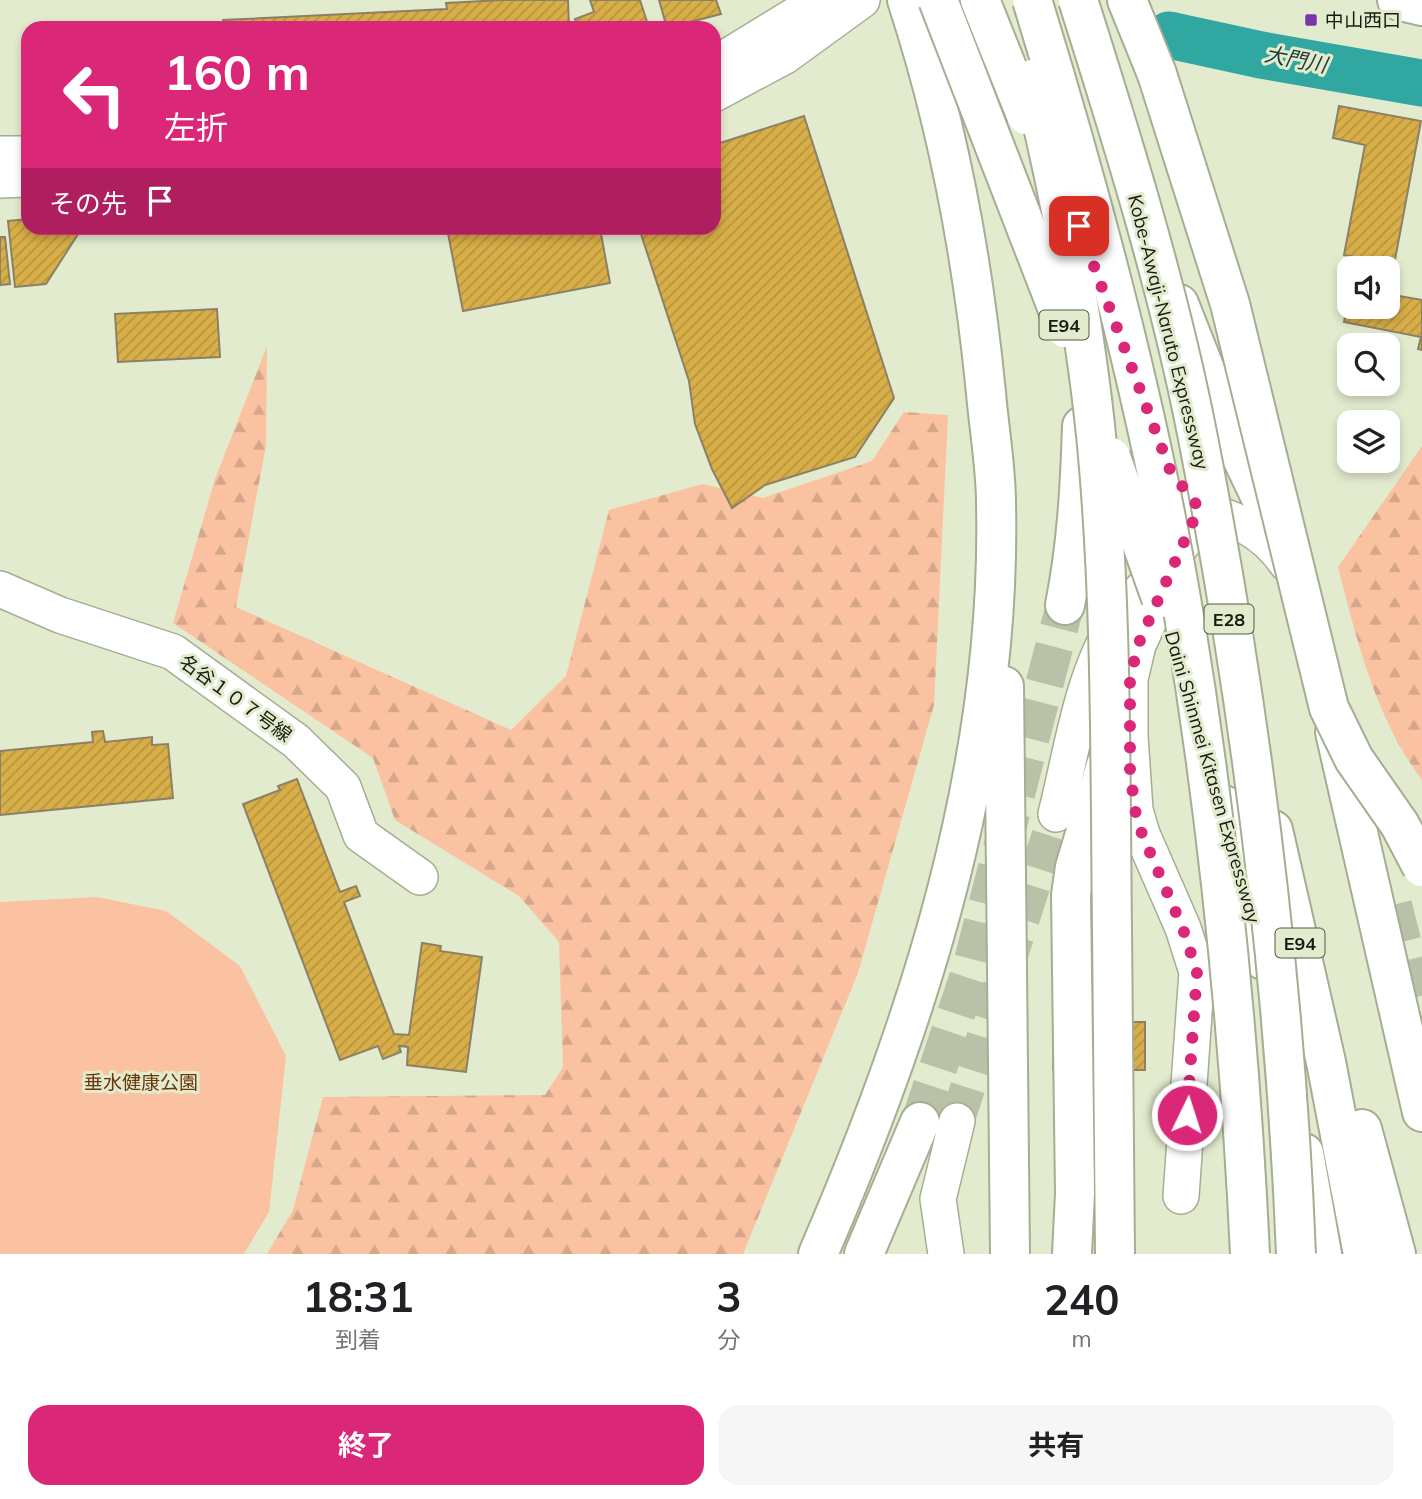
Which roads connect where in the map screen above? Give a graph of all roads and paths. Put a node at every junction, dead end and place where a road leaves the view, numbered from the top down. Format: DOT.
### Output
graph roads {
  1 [pos="820,0"];
  2 [pos="862,0"];
  3 [pos="907,0"];
  4 [pos="938,0"];
  5 [pos="980,0"];
  6 [pos="1011,0"];
  7 [pos="1034,0"];
  8 [pos="1058,0"];
  9 [pos="1078,0"];
  10 [pos="1127,0"];
  11 [pos="1397,0"];
  12 [pos="1422,6"];
  13 [pos="721,61"];
  14 [pos="721,90"];
  15 [pos="0,154"];
  16 [pos="21,154"];
  17 [pos="21,179"];
  18 [pos="0,180"];
  19 [pos="1070,201"];
  20 [pos="1212,384"];
  21 [pos="996,502"];
  22 [pos="1193,523"];
  23 [pos="1073,564"];
  24 [pos="1300,584"];
  25 [pos="0,589"];
  26 [pos="1065,605"];
  27 [pos="1334,706"];
  28 [pos="1110,731"];
  29 [pos="1056,814"];
  30 [pos="1422,867"];
  31 [pos="1283,869"];
  32 [pos="420,877"];
  33 [pos="1422,1112"];
  34 [pos="938,1121"];
  35 [pos="1181,1196"];
  36 [pos="938,1199"];
  37 [pos="818,1254"];
  38 [pos="864,1254"];
  39 [pos="921,1254"];
  40 [pos="946,1254"];
  41 [pos="1010,1254"];
  42 [pos="1072,1254"];
  43 [pos="1115,1254"];
  44 [pos="1250,1254"];
  45 [pos="1296,1254"];
  46 [pos="1322,1254"];
  47 [pos="1363,1254"];
  48 [pos="1396,1254"];
  1 -- 13 [label="street"];
  2 -- 14 [label="street"];
  3 -- 21 [label="main road"];
  4 -- 46 [label="main road, Daini Shinmei Kitasen Expressway / E94, bridge"];
  5 -- 31 [label="main road, Daini Shinmei Kitasen Expressway / E94, bridge"];
  6 -- 28 [label="main road, bridge"];
  7 -- 19 [label="main road"];
  7 -- 44 [label="main road, E28, bridge"];
  8 -- 20 [label="main road"];
  9 -- 45 [label="main road, Kobe-Awaji-Naruto Expressway / E28, bridge"];
  10 -- 27 [label="main road, bridge"];
  11 -- 12 [label="main road"];
  15 -- 16 [label="street"];
  17 -- 18 [label="street"];
  19 -- 22 [label="street"];
  19 -- 23 [label="main road"];
  20 -- 22 [label="street"];
  20 -- 24 [label="main road"];
  21 -- 37 [label="main road"];
  21 -- 41 [label="main road"];
  22 -- 23 [label="street"];
  22 -- 24 [label="street"];
  22 -- 29 [label="street"];
  22 -- 35 [label="street"];
  23 -- 26 [label="main road"];
  24 -- 27 [label="main road"];
  25 -- 32 [label="street, 名谷１０７号線"];
  27 -- 30 [label="main road, bridge"];
  27 -- 33 [label="main road, bridge"];
  28 -- 42 [label="main road, bridge"];
  28 -- 43 [label="main road, bridge"];
  31 -- 47 [label="main road, Daini Shinmei Kitasen Expressway / E94"];
  31 -- 48 [label="main road"];
  34 -- 36 [label="street"];
  34 -- 38 [label="main road"];
  36 -- 39 [label="street"];
  36 -- 40 [label="street"];
}
